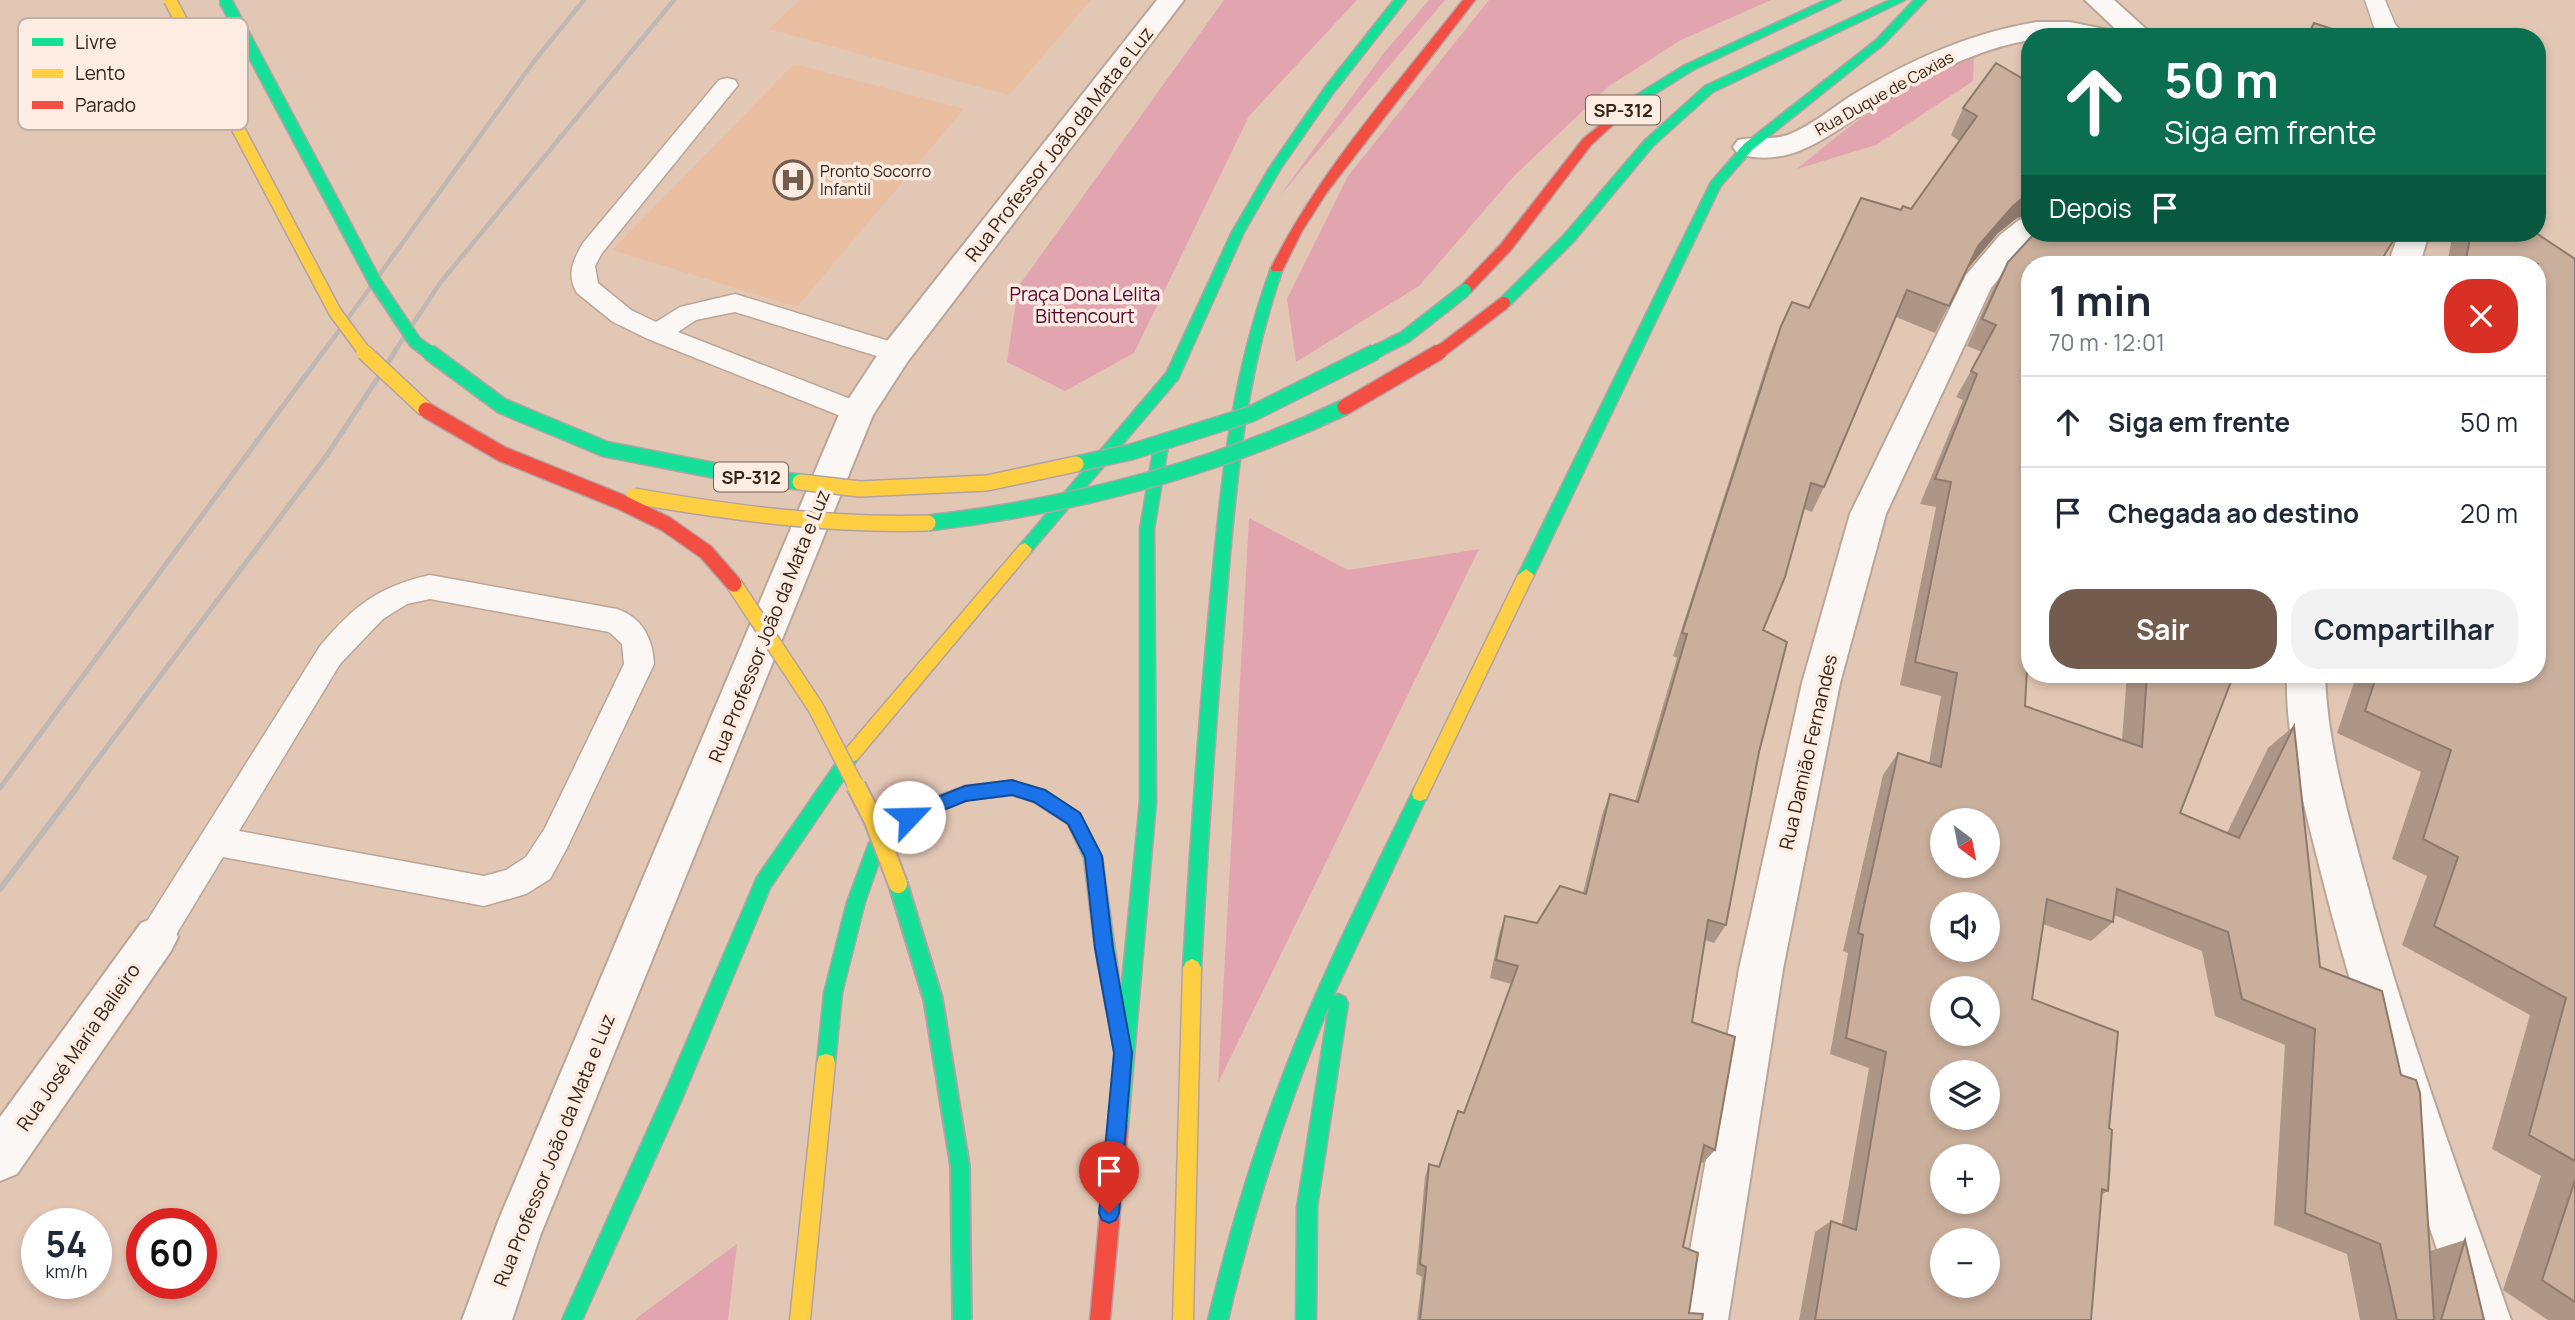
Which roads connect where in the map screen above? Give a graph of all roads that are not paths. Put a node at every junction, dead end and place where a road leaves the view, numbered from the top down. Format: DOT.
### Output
graph roads {
  1 [pos="170,0"];
  2 [pos="225,0"];
  3 [pos="1171,0"];
  4 [pos="1400,0"];
  5 [pos="1469,0"];
  6 [pos="1835,0"];
  7 [pos="1899,0"];
  8 [pos="1920,0"];
  9 [pos="2098,0"];
  10 [pos="2375,0"];
  11 [pos="179,18"];
  12 [pos="235,18"];
  13 [pos="2131,28"];
  14 [pos="2386,28"];
  15 [pos="2021,34"];
  16 [pos="248,43"];
  17 [pos="727,85"];
  18 [pos="239,130"];
  19 [pos="1748,147"];
  20 [pos="2021,235"];
  21 [pos="657,332"];
  22 [pos="896,353"];
  23 [pos="1173,375"];
  24 [pos="1168,401"];
  25 [pos="857,412"];
  26 [pos="1164,426"];
  27 [pos="587,487"];
  28 [pos="2306,683"];
  29 [pos="216,841"];
  30 [pos="156,937"];
  31 [pos="1348,942"];
  32 [pos="1123,1053"];
  33 [pos="0,1157"];
  34 [pos="487,1320"];
  35 [pos="572,1320"];
  36 [pos="800,1320"];
  37 [pos="961,1320"];
  38 [pos="1100,1320"];
  39 [pos="1183,1320"];
  40 [pos="1218,1320"];
  41 [pos="1306,1320"];
  42 [pos="1703,1320"];
  43 [pos="2486,1320"];
  1 -- 11 [label="main road, bridge"];
  2 -- 12 [label="main road, SP-312, bridge"];
  3 -- 22 [label="street, Rua Professor João da Mata e Luz"];
  4 -- 23 [label="main road"];
  5 -- 39 [label="main road"];
  6 -- 16 [label="main road, SP-312, bridge"];
  7 -- 27 [label="main road, bridge"];
  8 -- 19 [label="main road"];
  9 -- 13 [label="street"];
  10 -- 14 [label="lane"];
  15 -- 19 [label="street, Rua Duque de Caxias"];
  17 -- 21 [label="lane"];
  18 -- 27 [label="main road, bridge"];
  19 -- 31 [label="main road"];
  20 -- 42 [label="street, Rua Damião Fernandes"];
  21 -- 22 [label="lane"];
  21 -- 25 [label="lane"];
  22 -- 25 [label="street, Rua Professor João da Mata e Luz"];
  23 -- 24 [label="main road"];
  23 -- 35 [label="main road"];
  25 -- 34 [label="street, Rua Professor João da Mata e Luz"];
  26 -- 32 [label="main road"];
  27 -- 37 [label="main road, bridge"];
  28 -- 43 [label="street"];
  29 -- 29 [label="lane"];
  29 -- 30 [label="lane"];
  30 -- 33 [label="street, Rua José Maria Balieiro"];
  31 -- 40 [label="main road"];
  31 -- 41 [label="main road"];
  32 -- 36 [label="main road"];
  32 -- 38 [label="main road"];
}
